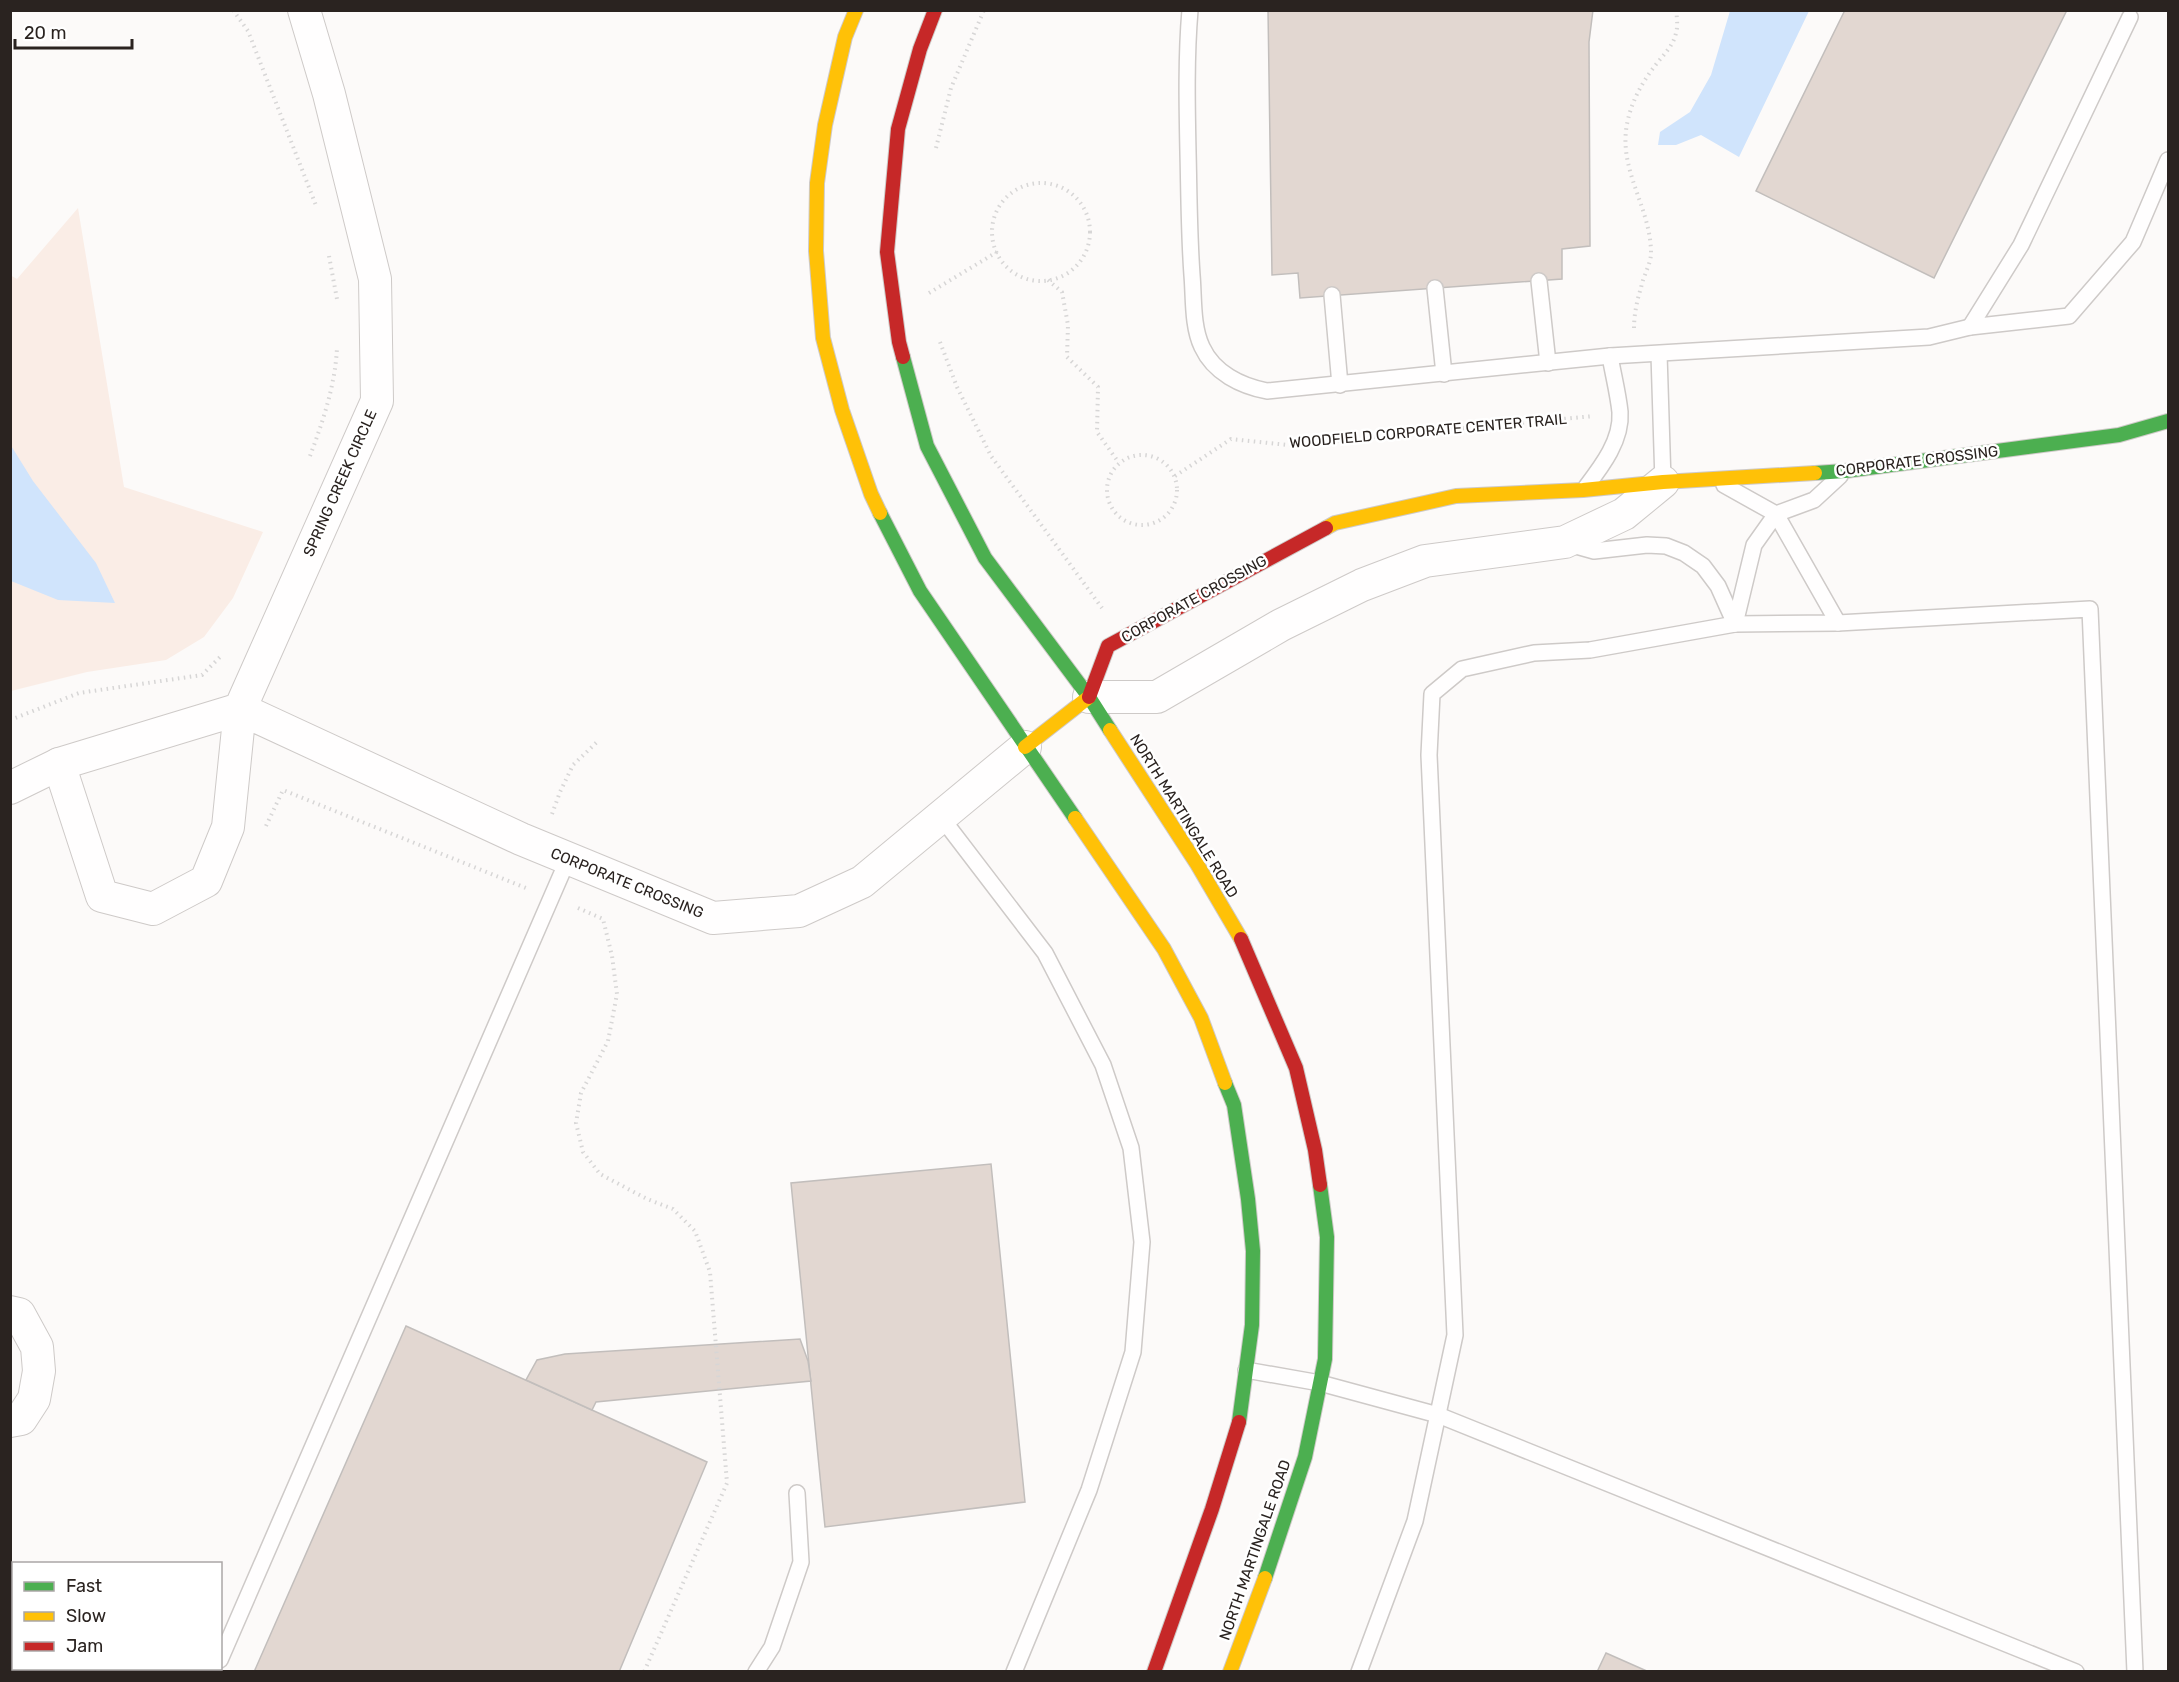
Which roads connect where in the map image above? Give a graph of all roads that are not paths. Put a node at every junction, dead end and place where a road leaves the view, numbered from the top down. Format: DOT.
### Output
graph roads {
  1 [pos="303,10"];
  2 [pos="856,10"];
  3 [pos="935,10"];
  4 [pos="1190,10"];
  5 [pos="2130,17"];
  6 [pos="2169,160"];
  7 [pos="1539,281"];
  8 [pos="1435,288"];
  9 [pos="1332,296"];
  10 [pos="1970,327"];
  11 [pos="1659,354"];
  12 [pos="1610,356"];
  13 [pos="1548,363"];
  14 [pos="1444,374"];
  15 [pos="1340,385"];
  16 [pos="2169,421"];
  17 [pos="1845,471"];
  18 [pos="1714,480"];
  19 [pos="1663,482"];
  20 [pos="1583,490"];
  21 [pos="1776,514"];
  22 [pos="1564,542"];
  23 [pos="1838,623"];
  24 [pos="1735,624"];
  25 [pos="1089,697"];
  26 [pos="240,709"];
  27 [pos="1025,747"];
  28 [pos="59,764"];
  29 [pos="10,788"];
  30 [pos="941,817"];
  31 [pos="568,859"];
  32 [pos="10,1312"];
  33 [pos="1246,1370"];
  34 [pos="1320,1383"];
  35 [pos="1438,1415"];
  36 [pos="10,1421"];
  37 [pos="797,1493"];
  38 [pos="222,1655"];
  39 [pos="756,1671"];
  40 [pos="1014,1671"];
  41 [pos="1154,1671"];
  42 [pos="1230,1671"];
  43 [pos="1359,1671"];
  44 [pos="2076,1671"];
  45 [pos="2135,1671"];
  1 -- 26 [label="street, SPRING CREEK CIRCLE"];
  2 -- 27 [label="street"];
  3 -- 25 [label="street, NORTH MARTINGALE ROAD"];
  4 -- 15 [label="lane"];
  5 -- 10 [label="lane"];
  6 -- 10 [label="lane"];
  7 -- 13 [label="lane"];
  8 -- 14 [label="lane"];
  9 -- 15 [label="lane"];
  10 -- 11 [label="lane"];
  11 -- 12 [label="lane"];
  11 -- 19 [label="lane"];
  12 -- 13 [label="lane"];
  12 -- 20 [label="lane"];
  13 -- 14 [label="lane"];
  14 -- 15 [label="lane"];
  16 -- 17 [label="street, CORPORATE CROSSING"];
  17 -- 18 [label="street, CORPORATE CROSSING"];
  17 -- 21 [label="lane"];
  18 -- 19 [label="street, CORPORATE CROSSING"];
  18 -- 21 [label="lane"];
  19 -- 20 [label="street, CORPORATE CROSSING"];
  19 -- 22 [label="street"];
  20 -- 25 [label="street, CORPORATE CROSSING"];
  21 -- 23 [label="lane"];
  21 -- 24 [label="lane"];
  22 -- 24 [label="lane"];
  22 -- 25 [label="street"];
  23 -- 24 [label="lane"];
  23 -- 45 [label="lane"];
  24 -- 35 [label="lane"];
  25 -- 27 [label="street"];
  25 -- 34 [label="street, NORTH MARTINGALE ROAD"];
  26 -- 28 [label="street"];
  26 -- 28 [label="street, SPRING CREEK CIRCLE"];
  26 -- 31 [label="street, CORPORATE CROSSING"];
  27 -- 30 [label="street, CORPORATE CROSSING"];
  27 -- 33 [label="street"];
  28 -- 29 [label="street"];
  30 -- 31 [label="street, CORPORATE CROSSING"];
  30 -- 40 [label="lane"];
  31 -- 38 [label="lane"];
  32 -- 36 [label="street"];
  33 -- 34 [label="lane"];
  33 -- 41 [label="street"];
  34 -- 35 [label="lane"];
  34 -- 42 [label="street, NORTH MARTINGALE ROAD"];
  35 -- 43 [label="lane"];
  35 -- 44 [label="lane"];
  37 -- 39 [label="lane"];
}
